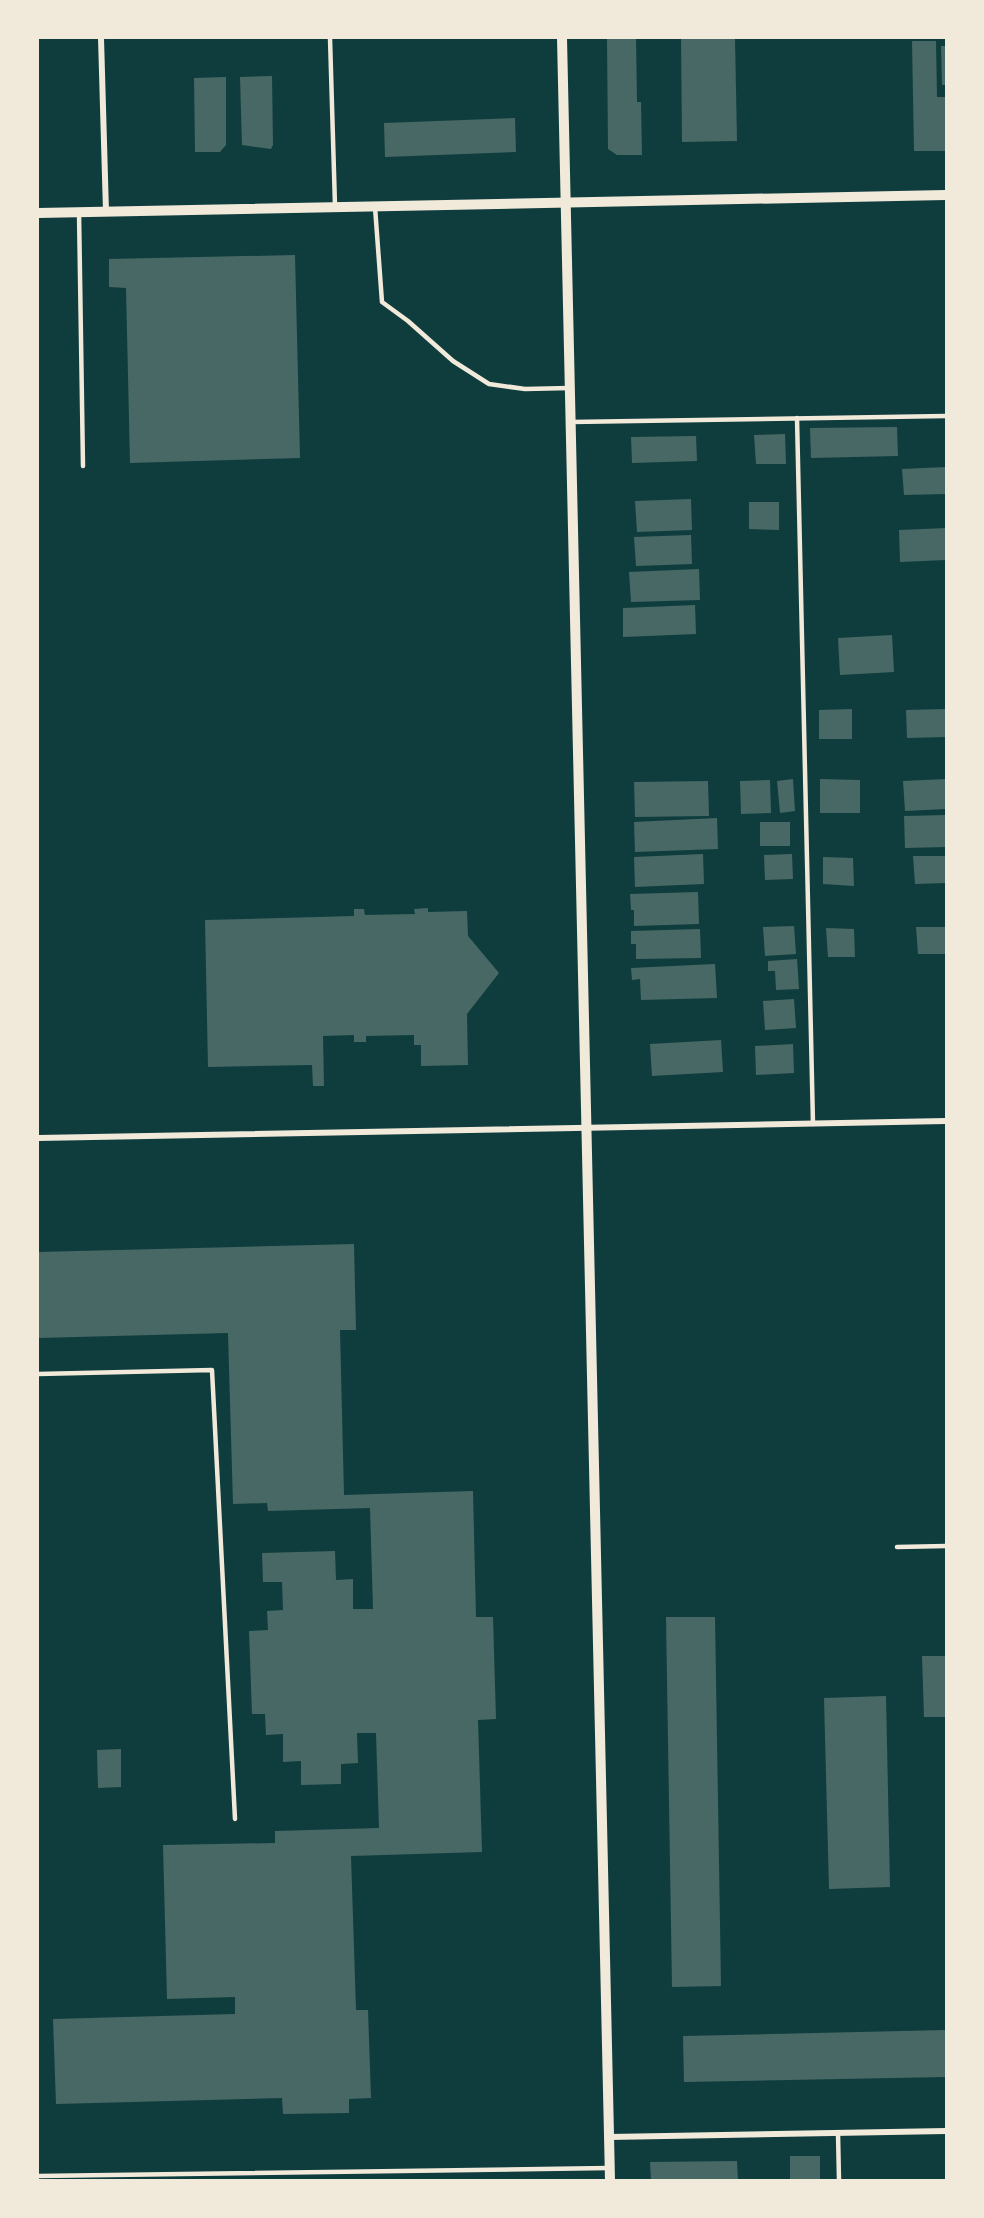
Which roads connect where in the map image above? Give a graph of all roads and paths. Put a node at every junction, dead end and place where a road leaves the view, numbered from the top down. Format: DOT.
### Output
graph roads {
  1 [pos="102,38"];
  2 [pos="330,38"];
  3 [pos="562,38"];
  4 [pos="946,195"];
  5 [pos="565,203"];
  6 [pos="335,207"];
  7 [pos="375,207"];
  8 [pos="79,212"];
  9 [pos="106,212"];
  10 [pos="38,213"];
  11 [pos="570,388"];
  12 [pos="946,416"];
  13 [pos="797,418"];
  14 [pos="570,422"];
  15 [pos="83,466"];
  16 [pos="946,1121"];
  17 [pos="813,1124"];
  18 [pos="586,1127"];
  19 [pos="38,1138"];
  20 [pos="38,1374"];
  21 [pos="946,1546"];
  22 [pos="897,1547"];
  23 [pos="235,1819"];
  24 [pos="946,2132"];
  25 [pos="838,2133"];
  26 [pos="609,2137"];
  27 [pos="609,2168"];
  28 [pos="38,2176"];
  29 [pos="610,2181"];
  30 [pos="839,2181"];
  1 -- 9 [label="street"];
  2 -- 6 [label="lane"];
  3 -- 5 [label="street"];
  4 -- 5 [label="street"];
  5 -- 7 [label="street"];
  5 -- 11 [label="street"];
  6 -- 7 [label="street"];
  6 -- 9 [label="street"];
  7 -- 11 [label="lane"];
  8 -- 9 [label="street"];
  8 -- 10 [label="street"];
  8 -- 15 [label="lane"];
  11 -- 14 [label="street"];
  12 -- 13 [label="lane"];
  13 -- 14 [label="lane"];
  13 -- 17 [label="lane"];
  14 -- 18 [label="street"];
  16 -- 17 [label="street"];
  17 -- 18 [label="street"];
  18 -- 19 [label="street"];
  18 -- 26 [label="street"];
  20 -- 23 [label="lane"];
  21 -- 22 [label="lane"];
  24 -- 25 [label="street"];
  25 -- 26 [label="street"];
  25 -- 30 [label="lane"];
  26 -- 27 [label="street"];
  27 -- 28 [label="lane"];
  27 -- 29 [label="street"];
}
